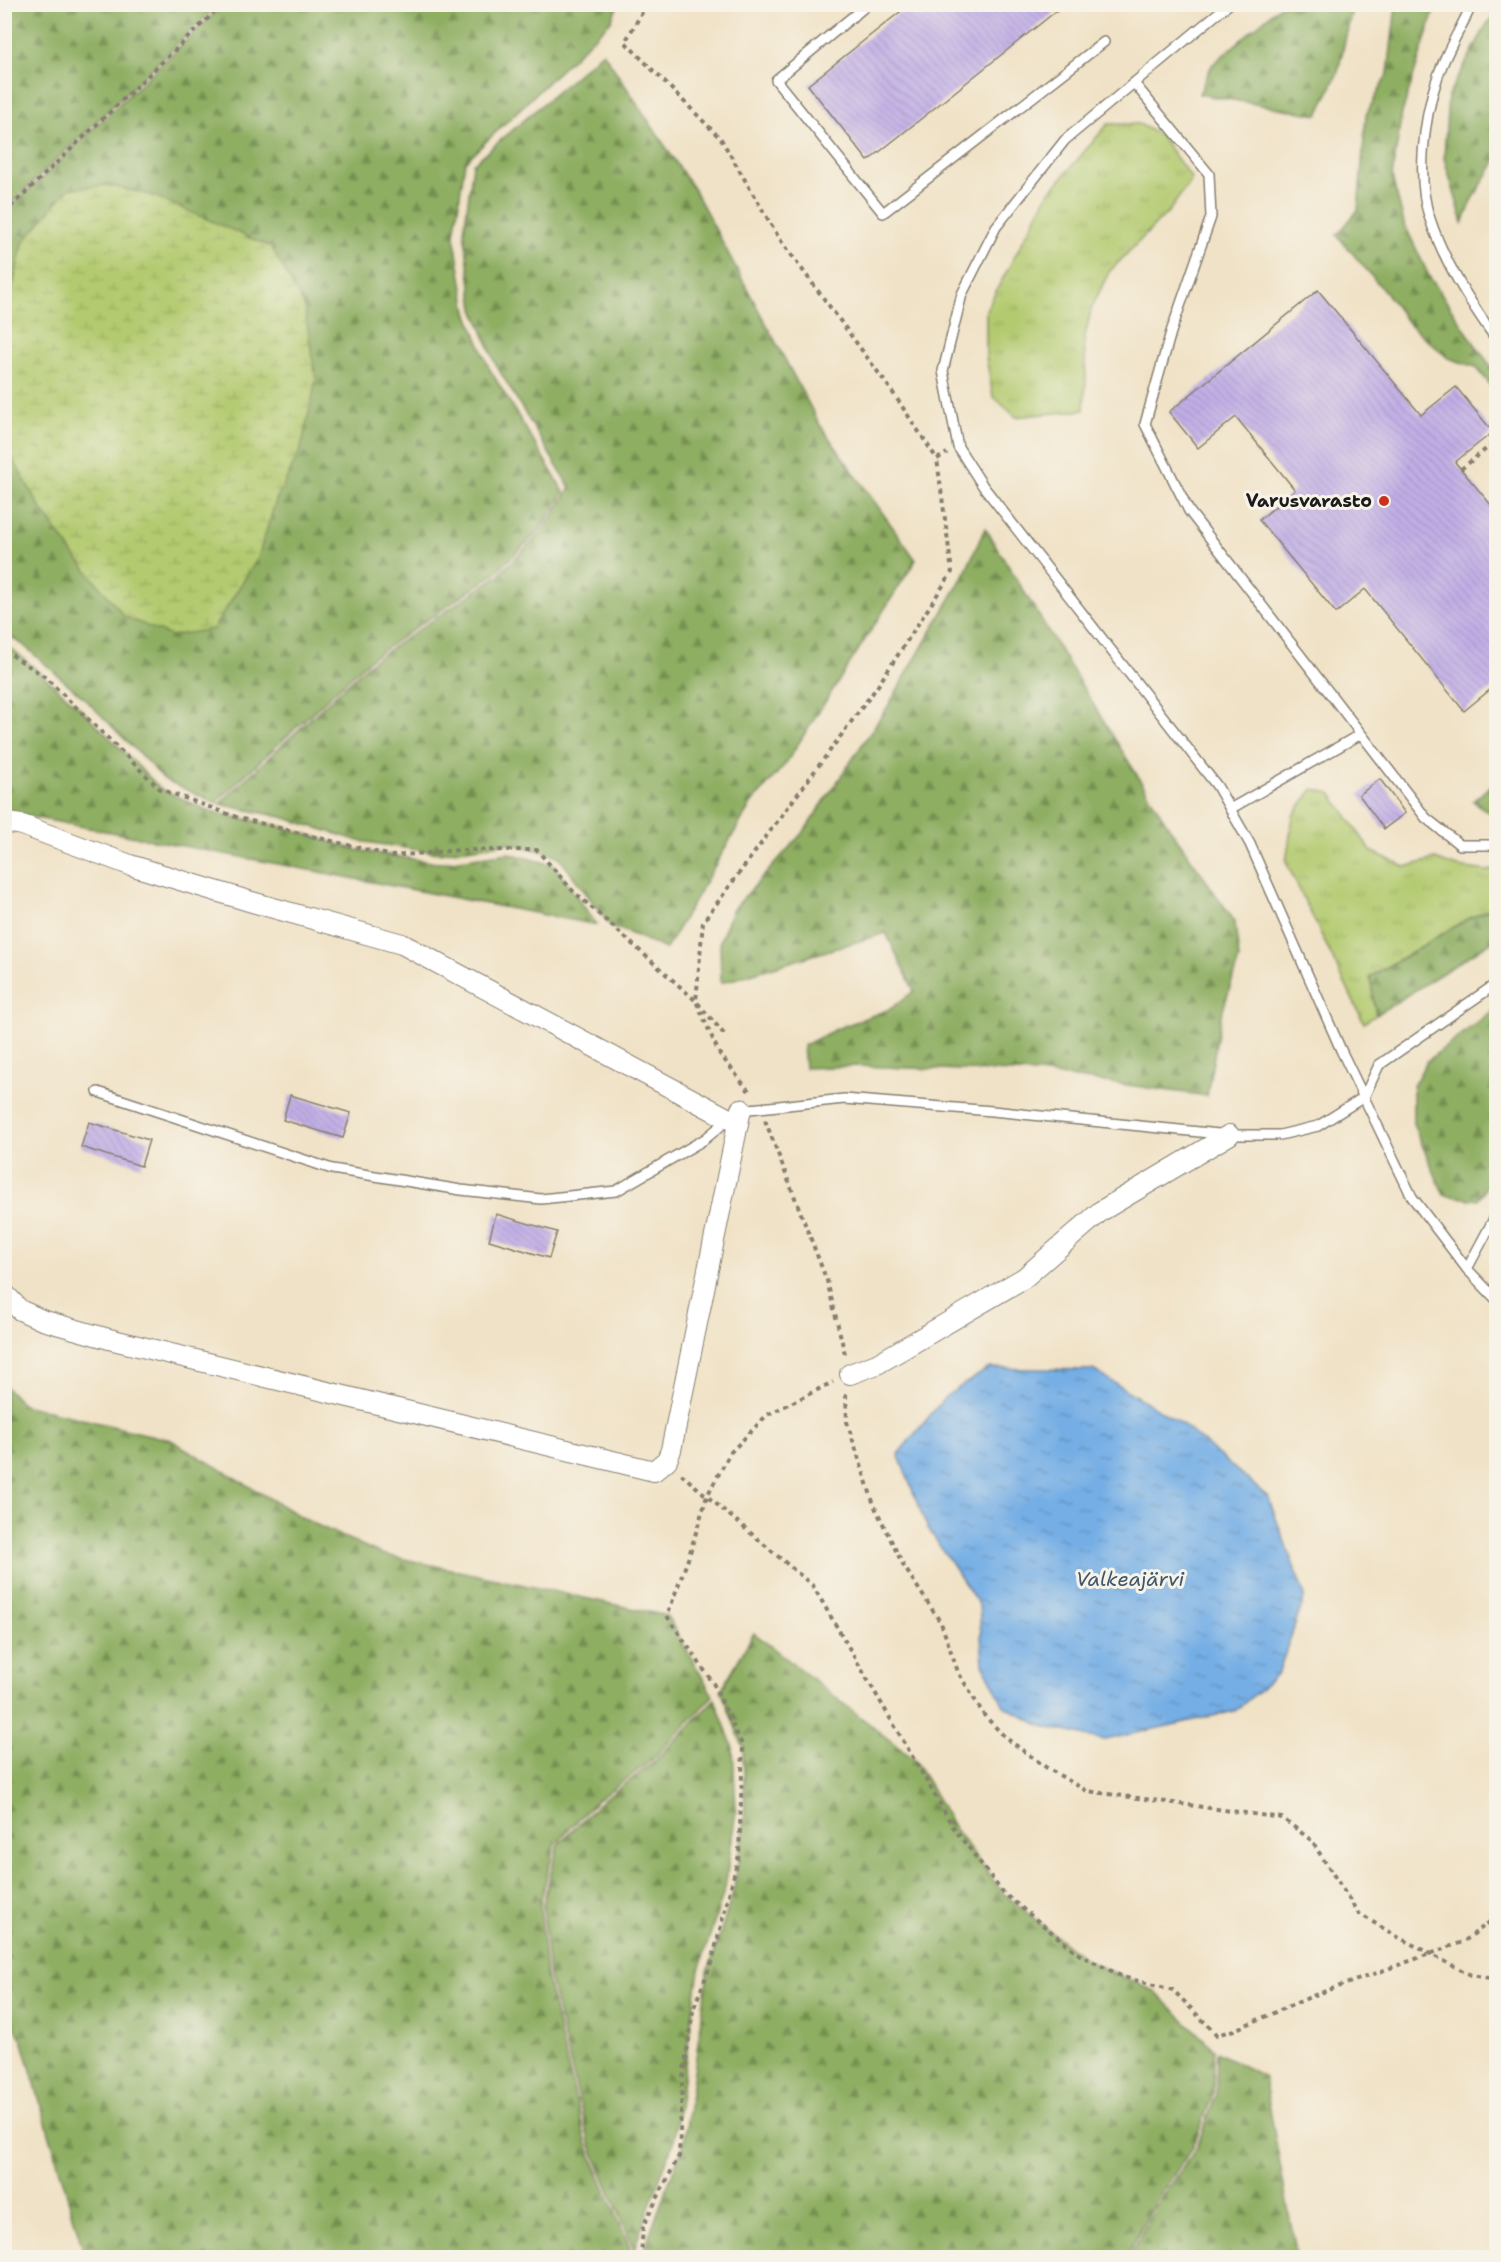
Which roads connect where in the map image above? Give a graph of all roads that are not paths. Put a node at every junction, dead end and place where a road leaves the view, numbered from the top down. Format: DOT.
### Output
graph roads {
  1 [pos="868,4"];
  2 [pos="1229,4"];
  3 [pos="1472,4"];
  4 [pos="1104,42"];
  5 [pos="1134,83"];
  6 [pos="1497,339"];
  7 [pos="1361,734"];
  8 [pos="1230,809"];
  9 [pos="4,822"];
  10 [pos="1497,845"];
  11 [pos="1497,984"];
  12 [pos="98,1092"];
  13 [pos="1364,1097"];
  14 [pos="735,1114"];
  15 [pos="1228,1135"];
  16 [pos="1497,1215"];
  17 [pos="1467,1269"];
  18 [pos="4,1293"];
  19 [pos="1497,1299"];
  20 [pos="850,1374"];
  1 -- 4 [label="lane"];
  2 -- 5 [label="lane"];
  3 -- 6 [label="lane"];
  5 -- 7 [label="lane"];
  5 -- 8 [label="lane"];
  7 -- 8 [label="lane"];
  7 -- 10 [label="lane"];
  8 -- 13 [label="lane"];
  9 -- 14 [label="street"];
  11 -- 13 [label="lane"];
  12 -- 14 [label="lane"];
  13 -- 15 [label="lane"];
  13 -- 17 [label="lane"];
  14 -- 15 [label="lane"];
  14 -- 18 [label="street"];
  15 -- 20 [label="street"];
  16 -- 17 [label="lane"];
  17 -- 19 [label="lane"];
}
